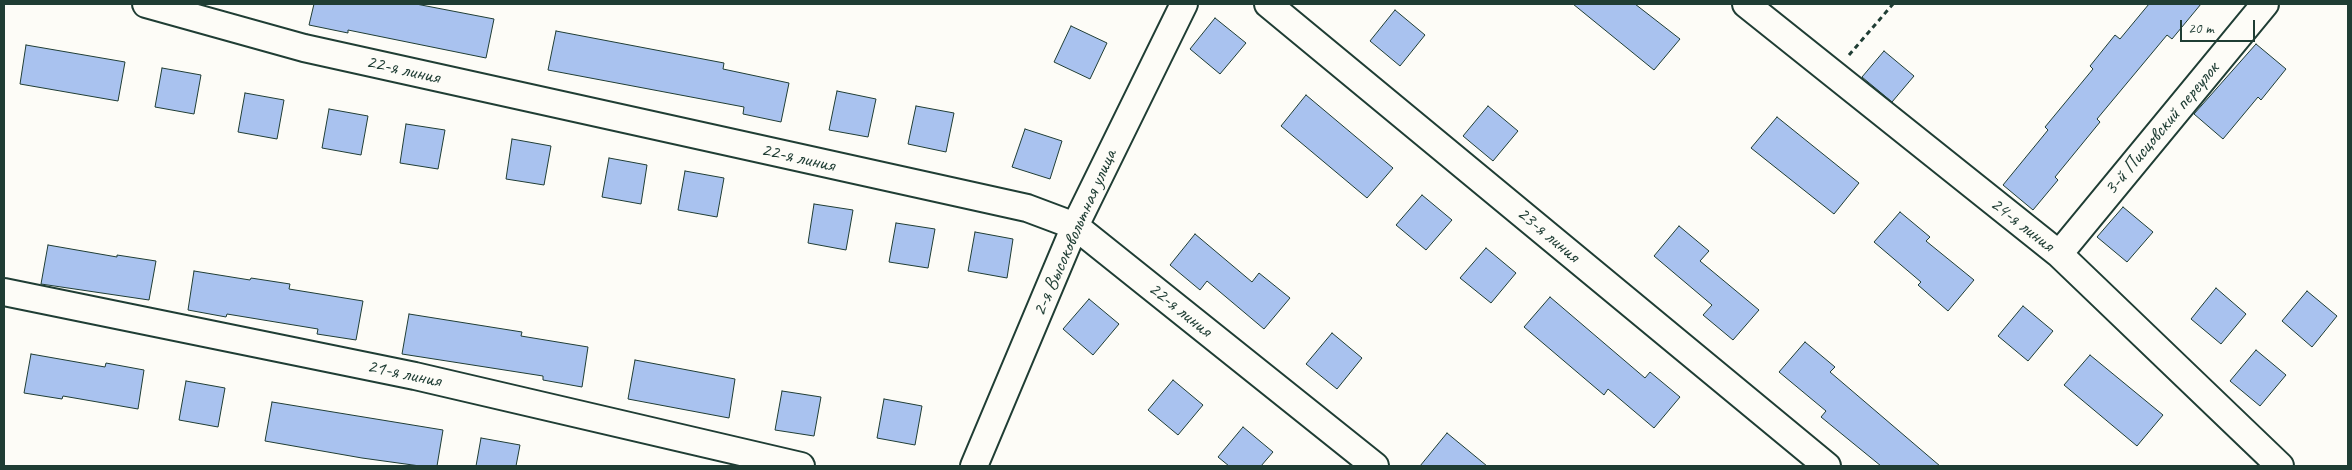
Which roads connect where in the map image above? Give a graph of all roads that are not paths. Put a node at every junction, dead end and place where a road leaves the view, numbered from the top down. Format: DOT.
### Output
graph roads {
  1 [pos="146,4"];
  2 [pos="1184,4"];
  3 [pos="1268,4"];
  4 [pos="1746,4"];
  5 [pos="2265,4"];
  6 [pos="1075,226"];
  7 [pos="2059,254"];
  8 [pos="4,292"];
  9 [pos="801,466"];
  10 [pos="974,466"];
  11 [pos="1376,466"];
  12 [pos="1827,466"];
  13 [pos="2280,466"];
  1 -- 6 [label="street, 22-я линия"];
  2 -- 6 [label="street, 2-я Высоковольтная улица"];
  3 -- 12 [label="street, 23-я линия"];
  4 -- 7 [label="street, 24-я линия"];
  5 -- 7 [label="street, 3-й Писцовский переулок"];
  6 -- 10 [label="street, 2-я Высоковольтная улица"];
  6 -- 11 [label="street, 22-я линия"];
  7 -- 13 [label="street, 24-я линия"];
  8 -- 9 [label="street, 21-я линия"];
}
